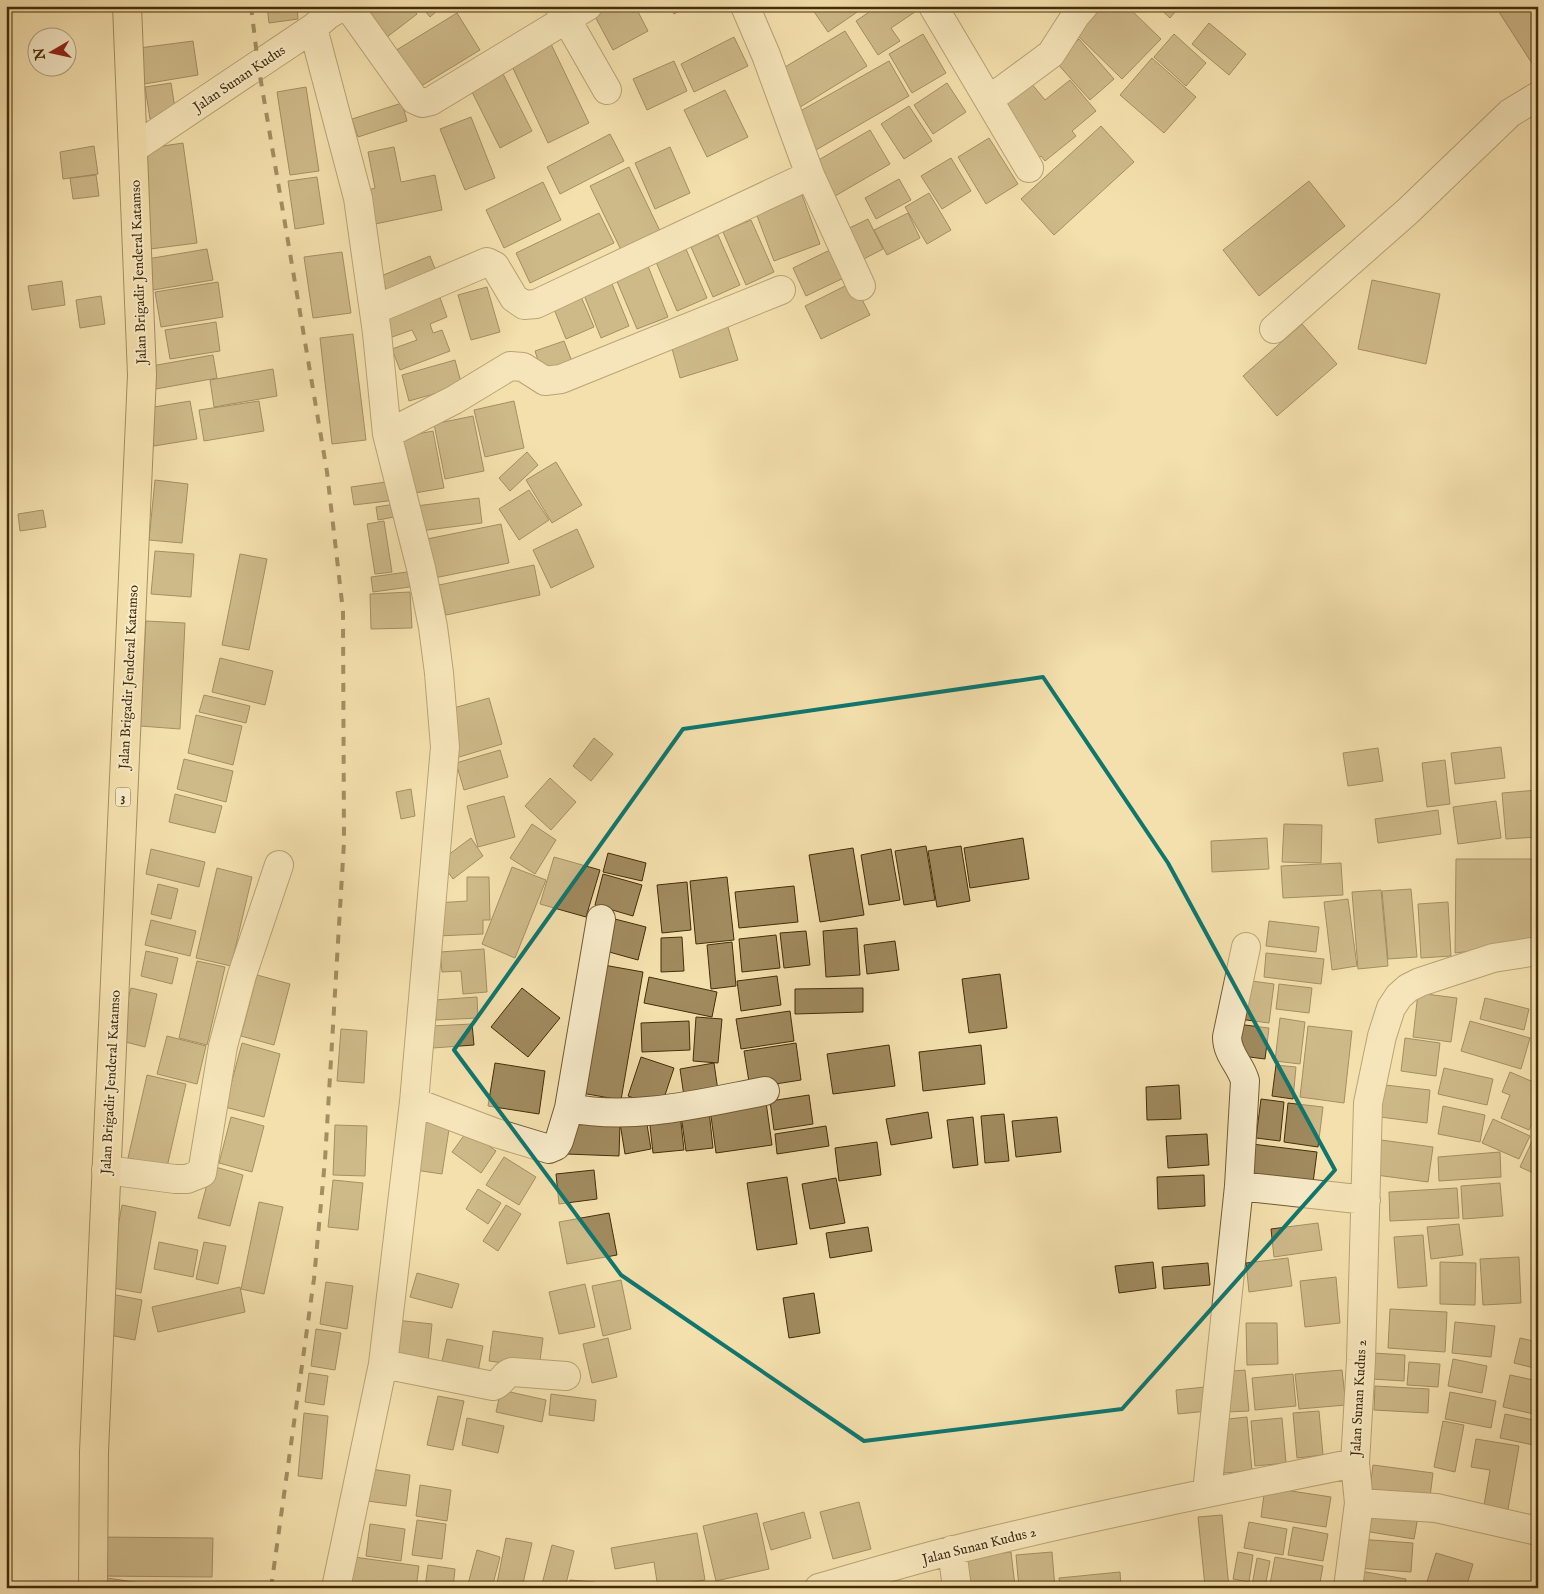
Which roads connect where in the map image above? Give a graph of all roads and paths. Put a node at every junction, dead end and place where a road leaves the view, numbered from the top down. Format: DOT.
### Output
graph roads {
  1 [pos="127,6"];
  2 [pos="745,6"];
  3 [pos="933,6"];
  4 [pos="1084,6"];
  5 [pos="571,11"];
  6 [pos="332,12"];
  7 [pos="607,90"];
  8 [pos="1538,96"];
  9 [pos="990,99"];
  10 [pos="134,148"];
  11 [pos="1029,168"];
  12 [pos="810,174"];
  13 [pos="861,286"];
  14 [pos="781,290"];
  15 [pos="374,310"];
  16 [pos="1274,329"];
  17 [pos="386,434"];
  18 [pos="279,864"];
  19 [pos="601,919"];
  20 [pos="1246,947"];
  21 [pos="1538,951"];
  22 [pos="766,1092"];
  23 [pos="414,1102"];
  24 [pos="569,1108"];
  25 [pos="106,1170"];
  26 [pos="1239,1186"];
  27 [pos="1366,1200"];
  28 [pos="382,1364"];
  29 [pos="566,1376"];
  30 [pos="1355,1464"];
  31 [pos="1207,1492"];
  32 [pos="1359,1503"];
  33 [pos="1538,1532"];
  34 [pos="952,1550"];
  35 [pos="93,1588"];
  36 [pos="336,1588"];
  37 [pos="819,1588"];
  38 [pos="957,1588"];
  39 [pos="1348,1588"];
  1 -- 10 [label="highway, Jalan Brigadir Jenderal Katamso / 3"];
  2 -- 12 [label="street"];
  3 -- 9 [label="street"];
  4 -- 9 [label="street"];
  5 -- 6 [label="street"];
  5 -- 7 [label="street"];
  6 -- 10 [label="street, Jalan Sunan Kudus"];
  6 -- 15 [label="street"];
  8 -- 16 [label="street"];
  9 -- 11 [label="street"];
  10 -- 25 [label="highway, Jalan Brigadir Jenderal Katamso / 3"];
  12 -- 13 [label="street"];
  12 -- 15 [label="street"];
  14 -- 17 [label="street"];
  15 -- 17 [label="street"];
  17 -- 23 [label="street"];
  18 -- 25 [label="street"];
  19 -- 24 [label="street"];
  20 -- 26 [label="street"];
  21 -- 27 [label="street, Jalan Sunan Kudus 2"];
  22 -- 24 [label="street"];
  23 -- 24 [label="street"];
  23 -- 28 [label="street"];
  25 -- 35 [label="highway, Jalan Brigadir Jenderal Katamso / 3"];
  26 -- 27 [label="street"];
  26 -- 31 [label="street"];
  27 -- 30 [label="street, Jalan Sunan Kudus 2"];
  28 -- 29 [label="street"];
  28 -- 36 [label="street"];
  30 -- 31 [label="street, Jalan Sunan Kudus 2"];
  30 -- 32 [label="street"];
  31 -- 34 [label="street, Jalan Sunan Kudus 2"];
  32 -- 33 [label="street"];
  32 -- 39 [label="street"];
  34 -- 37 [label="street, Jalan Sunan Kudus 2"];
  34 -- 38 [label="street"];
}
